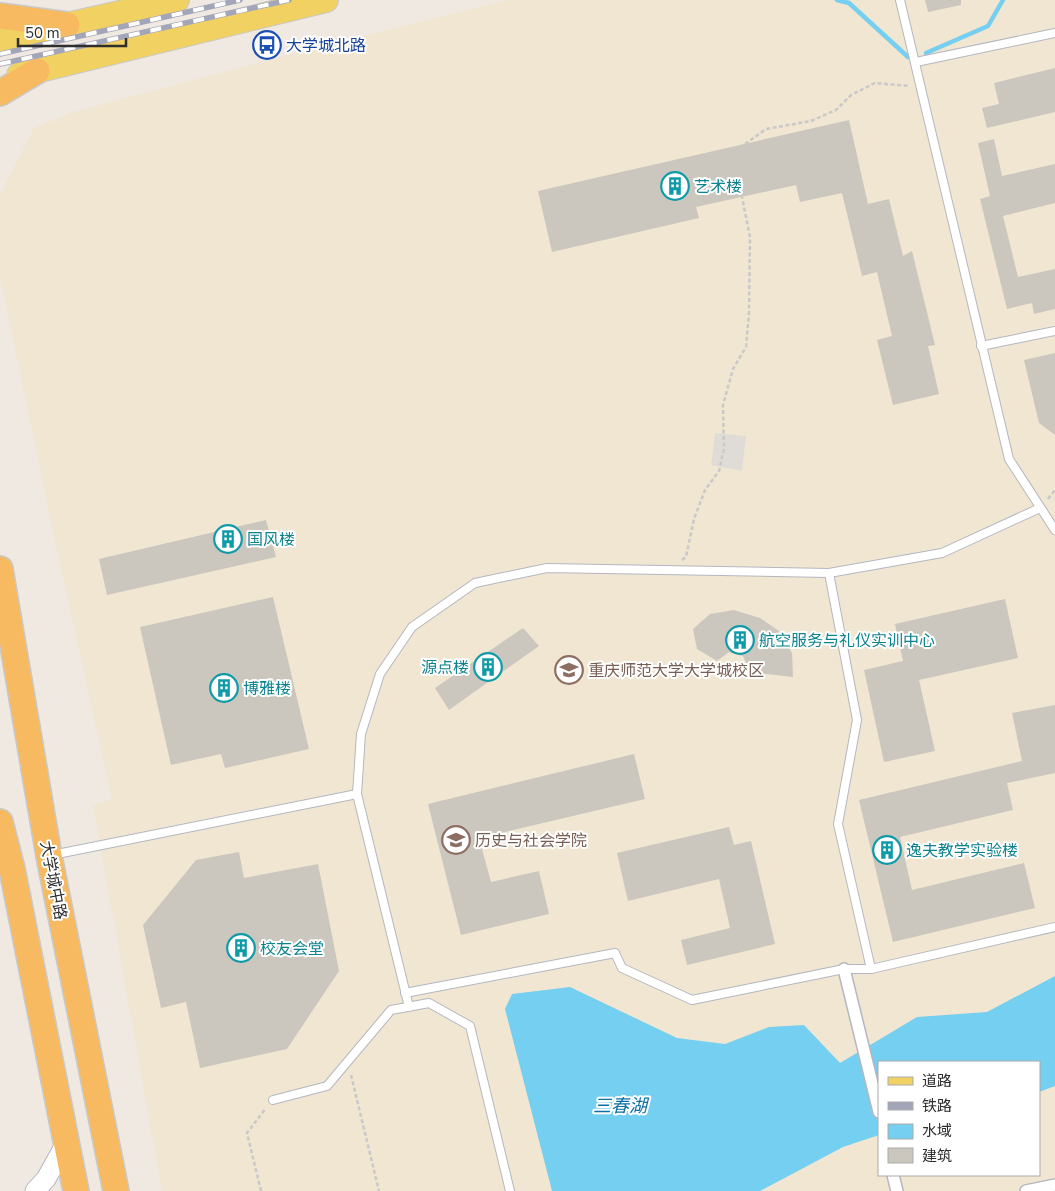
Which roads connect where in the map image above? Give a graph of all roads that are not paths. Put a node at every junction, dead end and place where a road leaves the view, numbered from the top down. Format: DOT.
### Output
graph roads {
  1 [pos="178,0"];
  2 [pos="323,0"];
  3 [pos="900,0"];
  4 [pos="0,16"];
  5 [pos="67,25"];
  6 [pos="1055,33"];
  7 [pos="0,40"];
  8 [pos="916,62"];
  9 [pos="37,71"];
  10 [pos="0,80"];
  11 [pos="0,93"];
  12 [pos="1055,331"];
  13 [pos="981,346"];
  14 [pos="1040,508"];
  15 [pos="1055,530"];
  16 [pos="0,569"];
  17 [pos="829,573"];
  18 [pos="357,794"];
  19 [pos="0,822"];
  20 [pos="49,856"];
  21 [pos="1055,927"];
  22 [pos="844,969"];
  23 [pos="871,969"];
  24 [pos="406,992"];
  25 [pos="409,1007"];
  26 [pos="273,1100"];
  27 [pos="878,1108"];
  28 [pos="66,1143"];
  29 [pos="893,1176"];
  30 [pos="1055,1185"];
  31 [pos="36,1191"];
  32 [pos="76,1191"];
  33 [pos="116,1191"];
  34 [pos="510,1191"];
  35 [pos="897,1191"];
  36 [pos="1026,1191"];
  1 -- 5 [label="main road"];
  2 -- 9 [label="main road"];
  3 -- 8 [label="lane"];
  4 -- 5 [label="highway"];
  5 -- 7 [label="main road"];
  6 -- 8 [label="lane"];
  8 -- 13 [label="lane"];
  9 -- 10 [label="main road"];
  9 -- 11 [label="highway"];
  12 -- 13 [label="lane"];
  13 -- 14 [label="lane"];
  14 -- 15 [label="lane"];
  14 -- 17 [label="lane"];
  16 -- 20 [label="highway, 大学城中路"];
  17 -- 18 [label="lane"];
  17 -- 23 [label="lane"];
  18 -- 20 [label="lane"];
  18 -- 24 [label="lane"];
  19 -- 28 [label="highway"];
  20 -- 33 [label="highway, 大学城中路"];
  21 -- 23 [label="lane"];
  22 -- 23 [label="lane"];
  22 -- 24 [label="lane"];
  22 -- 27 [label="street"];
  24 -- 25 [label="lane"];
  25 -- 26 [label="lane"];
  25 -- 34 [label="lane"];
  28 -- 31 [label="street"];
  28 -- 32 [label="highway"];
  29 -- 35 [label="street"];
  30 -- 36 [label="street"];
}
